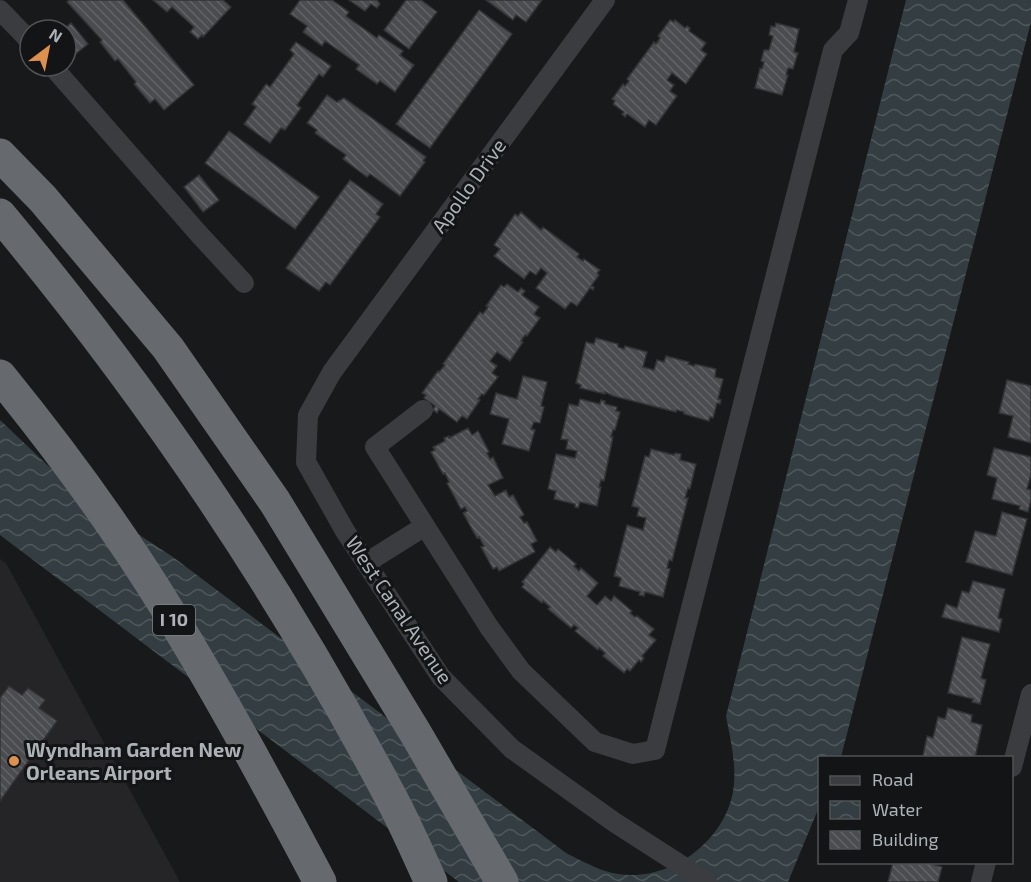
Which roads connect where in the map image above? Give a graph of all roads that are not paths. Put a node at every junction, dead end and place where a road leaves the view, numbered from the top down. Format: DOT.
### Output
graph roads {
  1 [pos="605,0"];
  2 [pos="858,0"];
  3 [pos="0,10"];
  4 [pos="18,29"];
  5 [pos="62,78"];
  6 [pos="0,154"];
  7 [pos="0,214"];
  8 [pos="244,283"];
  9 [pos="332,372"];
  10 [pos="0,376"];
  11 [pos="423,410"];
  12 [pos="425,526"];
  13 [pos="366,563"];
  14 [pos="1031,694"];
  15 [pos="1013,760"];
  16 [pos="986,864"];
  17 [pos="320,882"];
  18 [pos="431,882"];
  19 [pos="502,882"];
  20 [pos="707,882"];
  21 [pos="981,882"];
  1 -- 9 [label="street, Apollo Drive"];
  2 -- 12 [label="street"];
  3 -- 4 [label="street"];
  5 -- 8 [label="street"];
  6 -- 19 [label="highway"];
  7 -- 18 [label="highway"];
  9 -- 13 [label="street, West Canal Avenue"];
  10 -- 17 [label="highway, I 10"];
  11 -- 12 [label="street"];
  12 -- 13 [label="street"];
  13 -- 20 [label="street, West Canal Avenue"];
  14 -- 15 [label="street"];
  16 -- 21 [label="street"];
}
